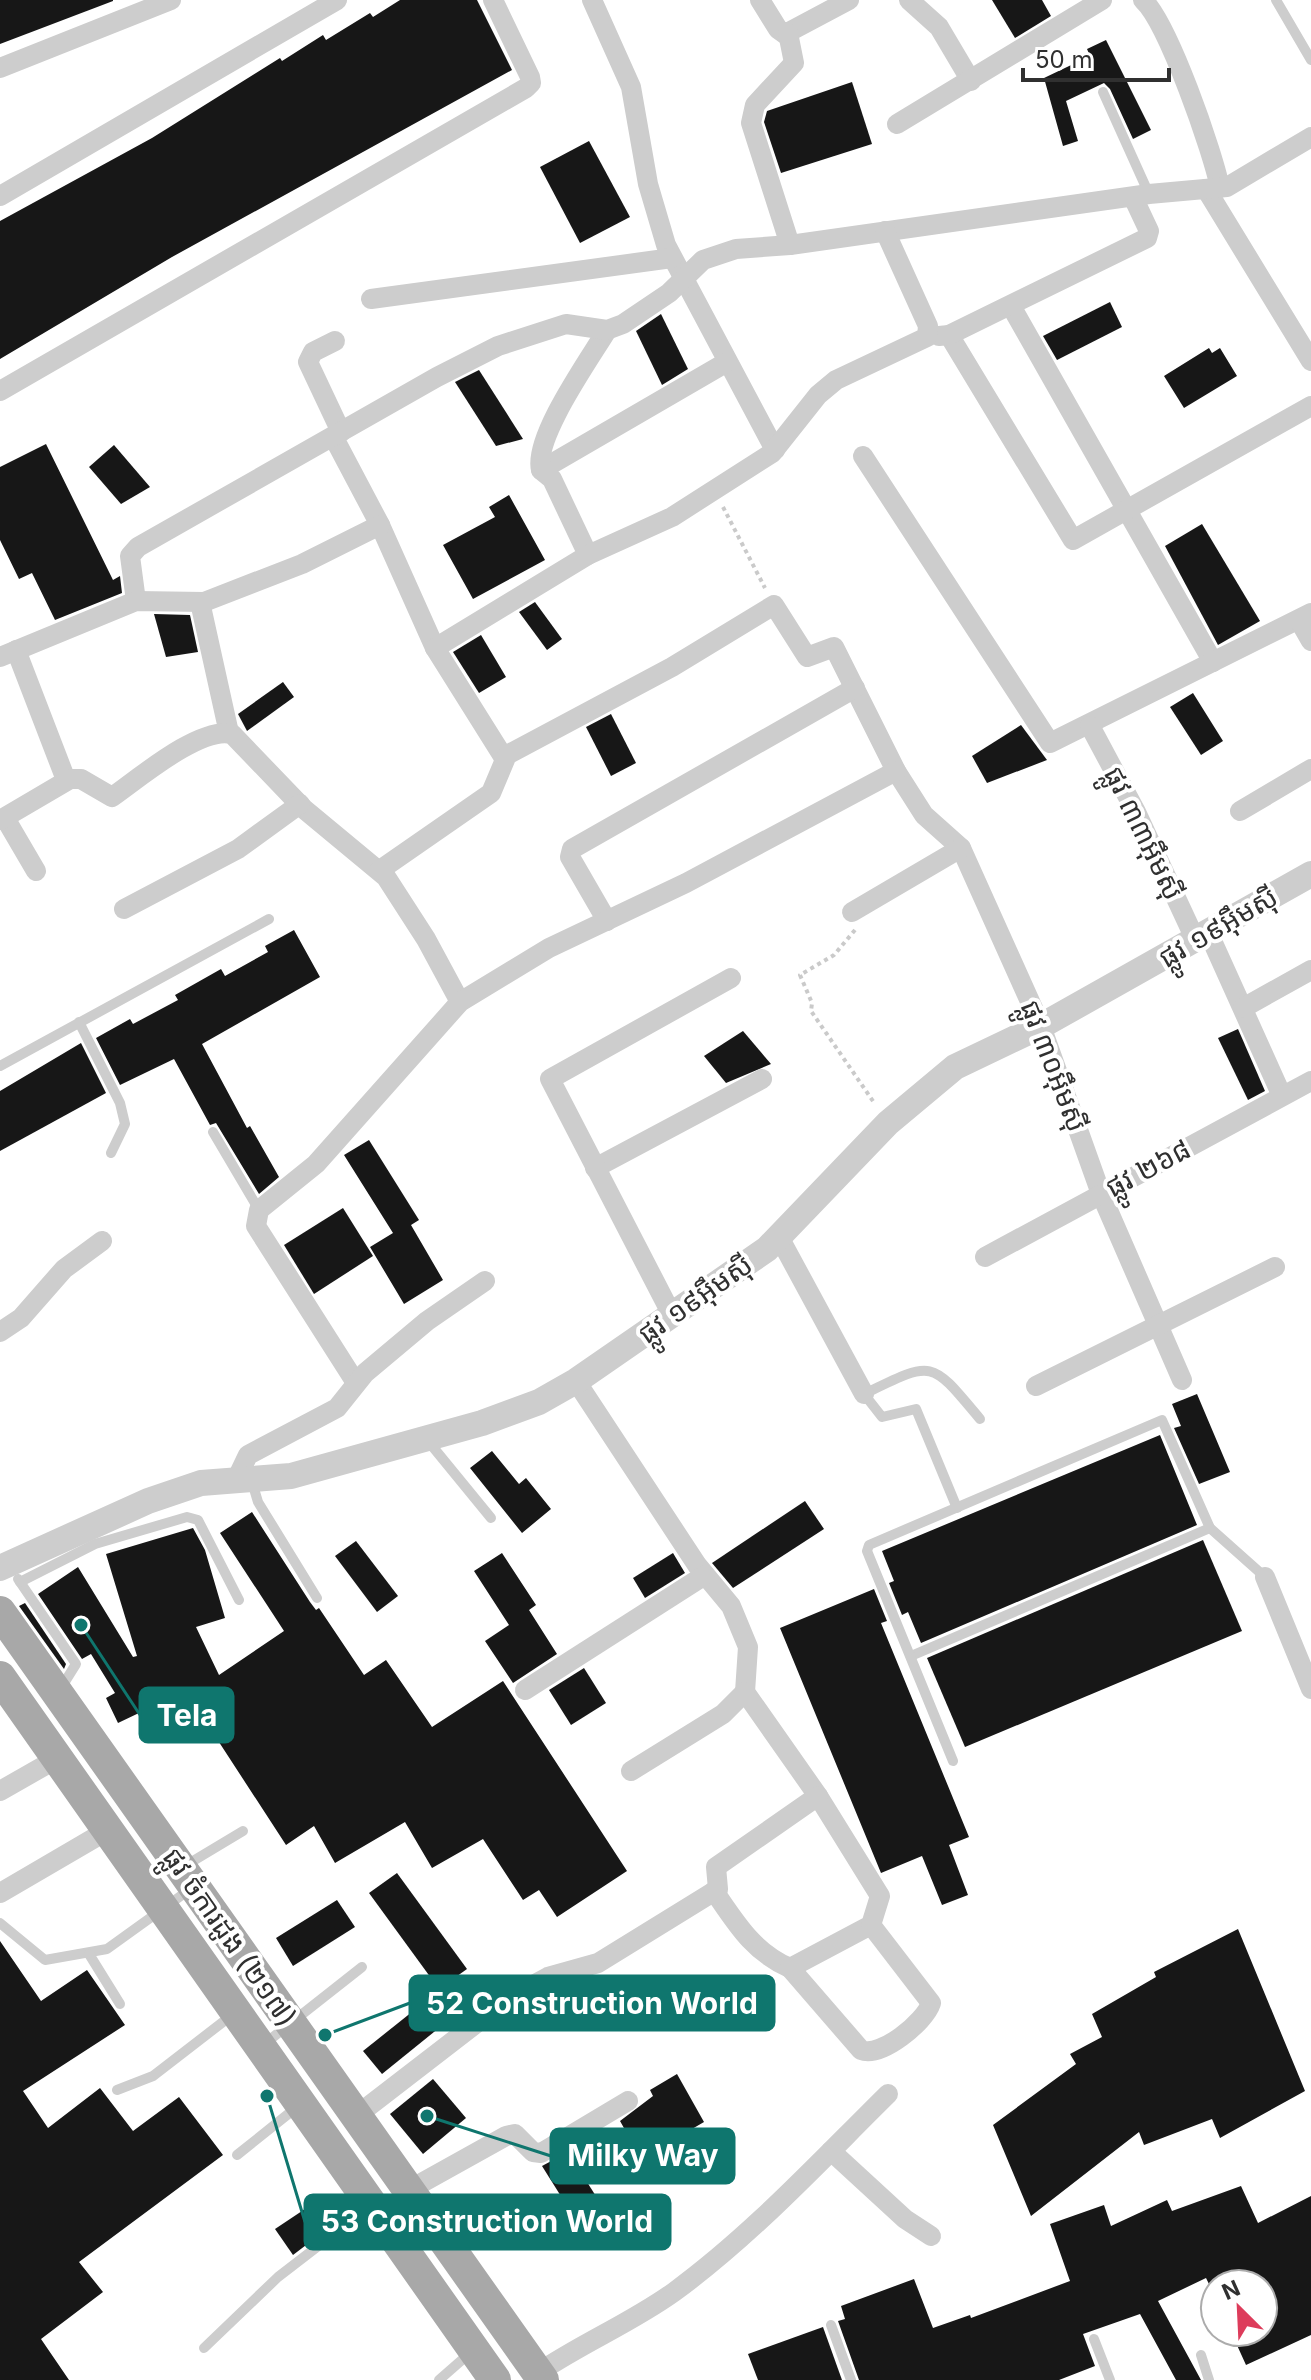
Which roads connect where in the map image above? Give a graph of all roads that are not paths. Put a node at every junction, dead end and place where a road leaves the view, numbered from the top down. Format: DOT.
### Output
graph roads {
  1 [pos="171,0"];
  2 [pos="337,0"];
  3 [pos="493,0"];
  4 [pos="592,0"];
  5 [pos="760,0"];
  6 [pos="849,0"];
  7 [pos="909,0"];
  8 [pos="1102,0"];
  9 [pos="1143,0"];
  10 [pos="1276,0"];
  11 [pos="788,33"];
  12 [pos="1311,60"];
  13 [pos="0,68"];
  14 [pos="971,81"];
  15 [pos="1103,92"];
  16 [pos="897,124"];
  17 [pos="1311,137"];
  18 [pos="1213,189"];
  19 [pos="0,196"];
  20 [pos="1141,196"];
  21 [pos="885,231"];
  22 [pos="790,245"];
  23 [pos="672,258"];
  24 [pos="684,281"];
  25 [pos="371,299"];
  26 [pos="1011,306"];
  27 [pos="607,330"];
  28 [pos="949,335"];
  29 [pos="927,337"];
  30 [pos="335,341"];
  31 [pos="1311,361"];
  32 [pos="727,362"];
  33 [pos="0,391"];
  34 [pos="1311,406"];
  35 [pos="338,435"];
  36 [pos="775,450"];
  37 [pos="863,456"];
  38 [pos="541,470"];
  39 [pos="1126,511"];
  40 [pos="380,525"];
  41 [pos="588,555"];
  42 [pos="136,601"];
  43 [pos="200,602"];
  44 [pos="1305,616"];
  45 [pos="1311,641"];
  46 [pos="435,648"];
  47 [pos="8,653"];
  48 [pos="1213,662"];
  49 [pos="855,688"];
  50 [pos="1090,726"];
  51 [pos="229,733"];
  52 [pos="504,758"];
  53 [pos="1311,769"];
  54 [pos="896,771"];
  55 [pos="66,780"];
  56 [pos="300,804"];
  57 [pos="1240,811"];
  58 [pos="2,819"];
  59 [pos="961,848"];
  60 [pos="380,870"];
  61 [pos="36,871"];
  62 [pos="1311,874"];
  63 [pos="124,909"];
  64 [pos="852,912"];
  65 [pos="269,919"];
  66 [pos="607,921"];
  67 [pos="1202,938"];
  68 [pos="1311,970"];
  69 [pos="731,978"];
  70 [pos="460,1002"];
  71 [pos="1243,1008"];
  72 [pos="79,1022"];
  73 [pos="1041,1026"];
  74 [pos="0,1066"];
  75 [pos="762,1079"];
  76 [pos="1311,1081"];
  77 [pos="1282,1096"];
  78 [pos="213,1132"];
  79 [pos="111,1153"];
  80 [pos="595,1168"];
  81 [pos="1101,1194"];
  82 [pos="259,1210"];
  83 [pos="779,1237"];
  84 [pos="102,1241"];
  85 [pos="985,1257"];
  86 [pos="1275,1267"];
  87 [pos="485,1281"];
  88 [pos="672,1315"];
  89 [pos="1161,1327"];
  90 [pos="0,1332"];
  91 [pos="1182,1380"];
  92 [pos="576,1381"];
  93 [pos="356,1383"];
  94 [pos="1036,1386"];
  95 [pos="864,1394"];
  96 [pos="980,1419"];
  97 [pos="427,1439"];
  98 [pos="244,1479"];
  99 [pos="957,1508"];
  100 [pos="491,1518"];
  101 [pos="1210,1528"];
  102 [pos="10,1572"];
  103 [pos="705,1575"];
  104 [pos="1265,1577"];
  105 [pos="317,1598"];
  106 [pos="239,1600"];
  107 [pos="0,1612"];
  108 [pos="911,1656"];
  109 [pos="0,1677"];
  110 [pos="1311,1689"];
  111 [pos="525,1690"];
  112 [pos="745,1692"];
  113 [pos="58,1693"];
  114 [pos="58,1758"];
  115 [pos="953,1761"];
  116 [pos="631,1771"];
  117 [pos="0,1791"];
  118 [pos="818,1796"];
  119 [pos="108,1830"];
  120 [pos="243,1831"];
  121 [pos="188,1877"];
  122 [pos="714,1891"];
  123 [pos="0,1893"];
  124 [pos="164,1909"];
  125 [pos="0,1923"];
  126 [pos="871,1925"];
  127 [pos="89,1954"];
  128 [pos="362,1967"];
  129 [pos="790,1968"];
  130 [pos="120,2004"];
  131 [pos="237,2012"];
  132 [pos="291,2023"];
  133 [pos="261,2046"];
  134 [pos="117,2090"];
  135 [pos="888,2094"];
  136 [pos="628,2101"];
  137 [pos="302,2104"];
  138 [pos="356,2116"];
  139 [pos="831,2151"];
  140 [pos="237,2155"];
  141 [pos="409,2190"];
  142 [pos="370,2200"];
  143 [pos="931,2236"];
  144 [pos="831,2325"];
  145 [pos="1094,2339"];
  146 [pos="204,2348"];
  147 [pos="474,2349"];
  148 [pos="1201,2355"];
  149 [pos="541,2376"];
  150 [pos="439,2380"];
  151 [pos="495,2380"];
  152 [pos="851,2380"];
  153 [pos="1110,2380"];
  154 [pos="1209,2380"];
  1 -- 13 [label="street"];
  2 -- 19 [label="street"];
  3 -- 33 [label="street"];
  4 -- 23 [label="street"];
  5 -- 11 [label="street"];
  6 -- 11 [label="street"];
  7 -- 14 [label="street"];
  8 -- 14 [label="street"];
  9 -- 18 [label="street"];
  10 -- 12 [label="lane"];
  11 -- 22 [label="street"];
  14 -- 16 [label="street"];
  15 -- 20 [label="lane"];
  17 -- 18 [label="street"];
  18 -- 20 [label="street"];
  18 -- 31 [label="street"];
  20 -- 21 [label="street"];
  20 -- 26 [label="street"];
  21 -- 22 [label="street"];
  21 -- 29 [label="street"];
  22 -- 24 [label="street"];
  23 -- 24 [label="street"];
  23 -- 25 [label="street"];
  24 -- 27 [label="street"];
  24 -- 32 [label="street"];
  26 -- 28 [label="street"];
  26 -- 39 [label="street"];
  27 -- 35 [label="street"];
  27 -- 38 [label="street"];
  28 -- 29 [label="street"];
  28 -- 39 [label="street"];
  29 -- 36 [label="street"];
  30 -- 35 [label="street"];
  32 -- 36 [label="street"];
  32 -- 38 [label="street"];
  34 -- 39 [label="street"];
  35 -- 40 [label="street"];
  35 -- 42 [label="street"];
  36 -- 41 [label="street"];
  37 -- 50 [label="street"];
  38 -- 41 [label="street"];
  39 -- 48 [label="street"];
  40 -- 43 [label="street"];
  40 -- 46 [label="street"];
  41 -- 46 [label="street"];
  42 -- 43 [label="street"];
  42 -- 47 [label="street"];
  43 -- 51 [label="street"];
  44 -- 45 [label="street"];
  44 -- 48 [label="street"];
  46 -- 52 [label="street"];
  47 -- 55 [label="street"];
  48 -- 50 [label="street"];
  49 -- 52 [label="street, ផ្លូវ ៣០អ៊ឹមស៊ី"];
  49 -- 54 [label="street, ផ្លូវ ៣០អ៊ឹមស៊ី"];
  49 -- 66 [label="street"];
  50 -- 67 [label="street, ផ្លូវ ៣៣អ៊ឹមស៊ី"];
  51 -- 55 [label="street"];
  51 -- 56 [label="street"];
  52 -- 60 [label="street"];
  53 -- 57 [label="street"];
  54 -- 59 [label="street, ផ្លូវ ៣០អ៊ឹមស៊ី"];
  54 -- 66 [label="street"];
  55 -- 58 [label="street"];
  56 -- 60 [label="street"];
  56 -- 63 [label="street"];
  58 -- 61 [label="street"];
  59 -- 64 [label="street"];
  59 -- 73 [label="street, ផ្លូវ ៣០អ៊ឹមស៊ី"];
  60 -- 70 [label="street"];
  62 -- 67 [label="street, ផ្លូវ ១៩អ៊ឹមស៊ី"];
  65 -- 72 [label="lane"];
  66 -- 70 [label="street"];
  67 -- 71 [label="street, ផ្លូវ ៣៣អ៊ឹមស៊ី"];
  67 -- 73 [label="street, ផ្លូវ ១៩អ៊ឹមស៊ី"];
  68 -- 71 [label="street"];
  69 -- 80 [label="street"];
  70 -- 82 [label="street"];
  71 -- 77 [label="street, ផ្លូវ ៣៣អ៊ឹមស៊ី"];
  72 -- 74 [label="lane"];
  72 -- 79 [label="lane"];
  73 -- 81 [label="street, ផ្លូវ ៣០អ៊ឹមស៊ី"];
  73 -- 83 [label="street, ផ្លូវ ១៩អ៊ឹមស៊ី"];
  75 -- 80 [label="street"];
  76 -- 77 [label="street, ផ្លូវ ២៦៨"];
  77 -- 81 [label="street, ផ្លូវ ២៦៨"];
  78 -- 82 [label="lane"];
  80 -- 88 [label="street"];
  81 -- 85 [label="street, ផ្លូវ ២៦៨"];
  81 -- 89 [label="street, ផ្លូវ ៣០អ៊ឹមស៊ី"];
  82 -- 93 [label="street"];
  83 -- 88 [label="street, ផ្លូវ ១៩អ៊ឹមស៊ី"];
  83 -- 95 [label="street"];
  84 -- 90 [label="street"];
  86 -- 89 [label="street"];
  87 -- 93 [label="street"];
  88 -- 92 [label="street, ផ្លូវ ១៩អ៊ឹមស៊ី"];
  89 -- 91 [label="street, ផ្លូវ ៣០អ៊ឹមស៊ី"];
  89 -- 94 [label="street"];
  92 -- 97 [label="street, ផ្លូវ ១៩អ៊ឹមស៊ី"];
  92 -- 103 [label="street"];
  93 -- 98 [label="street"];
  95 -- 96 [label="lane"];
  95 -- 99 [label="lane"];
  97 -- 98 [label="street, ផ្លូវ ១៩អ៊ឹមស៊ី"];
  97 -- 100 [label="lane"];
  98 -- 102 [label="street, ផ្លូវ ១៩អ៊ឹមស៊ី"];
  98 -- 105 [label="lane"];
  99 -- 101 [label="lane"];
  99 -- 108 [label="lane"];
  101 -- 104 [label="lane"];
  101 -- 108 [label="lane"];
  102 -- 106 [label="lane"];
  102 -- 113 [label="lane"];
  103 -- 111 [label="street"];
  103 -- 112 [label="street"];
  104 -- 110 [label="street"];
  107 -- 113 [label="main road, ផ្លូវ ចំការដូង (២១៧)"];
  108 -- 115 [label="lane"];
  109 -- 114 [label="main road, ផ្លូវ ចំការដូង (២១៧)"];
  112 -- 116 [label="street"];
  112 -- 118 [label="street"];
  113 -- 121 [label="main road, ផ្លូវ ចំការដូង (២១៧)"];
  114 -- 117 [label="street"];
  114 -- 119 [label="main road, ផ្លូវ ចំការដូង (២១៧)"];
  118 -- 122 [label="street"];
  118 -- 126 [label="street"];
  119 -- 123 [label="street"];
  119 -- 124 [label="main road, ផ្លូវ ចំការដូង (២១៧)"];
  120 -- 121 [label="lane"];
  121 -- 124 [label="lane"];
  121 -- 132 [label="main road, ផ្លូវ ចំការដូង (២១៧)"];
  122 -- 129 [label="street"];
  122 -- 138 [label="street"];
  124 -- 127 [label="lane"];
  124 -- 131 [label="main road, ផ្លូវ ចំការដូង (២១៧)"];
  125 -- 127 [label="lane"];
  126 -- 129 [label="street"];
  126 -- 129 [label="street"];
  127 -- 130 [label="lane"];
  128 -- 132 [label="lane"];
  131 -- 133 [label="main road, ផ្លូវ ចំការដូង (២១៧)"];
  131 -- 134 [label="lane"];
  132 -- 133 [label="lane"];
  132 -- 138 [label="main road, ផ្លូវ ចំការដូង (២១៧)"];
  133 -- 137 [label="main road, ផ្លូវ ចំការដូង (២១៧)"];
  135 -- 139 [label="street"];
  136 -- 141 [label="street"];
  137 -- 140 [label="lane"];
  137 -- 142 [label="main road, ផ្លូវ ចំការដូង (២១៧)"];
  138 -- 141 [label="main road, ផ្លូវ ចំការដូង (២១៧)"];
  139 -- 143 [label="street"];
  139 -- 149 [label="street"];
  141 -- 149 [label="main road, ផ្លូវ ចំការដូង (២១៧)"];
  142 -- 146 [label="lane"];
  142 -- 147 [label="main road, ផ្លូវ ចំការដូង (២១៧)"];
  144 -- 152 [label="lane"];
  145 -- 153 [label="lane"];
  147 -- 150 [label="lane"];
  147 -- 151 [label="main road, ផ្លូវ ចំការដូង (២១៧)"];
  148 -- 154 [label="lane"];
}
